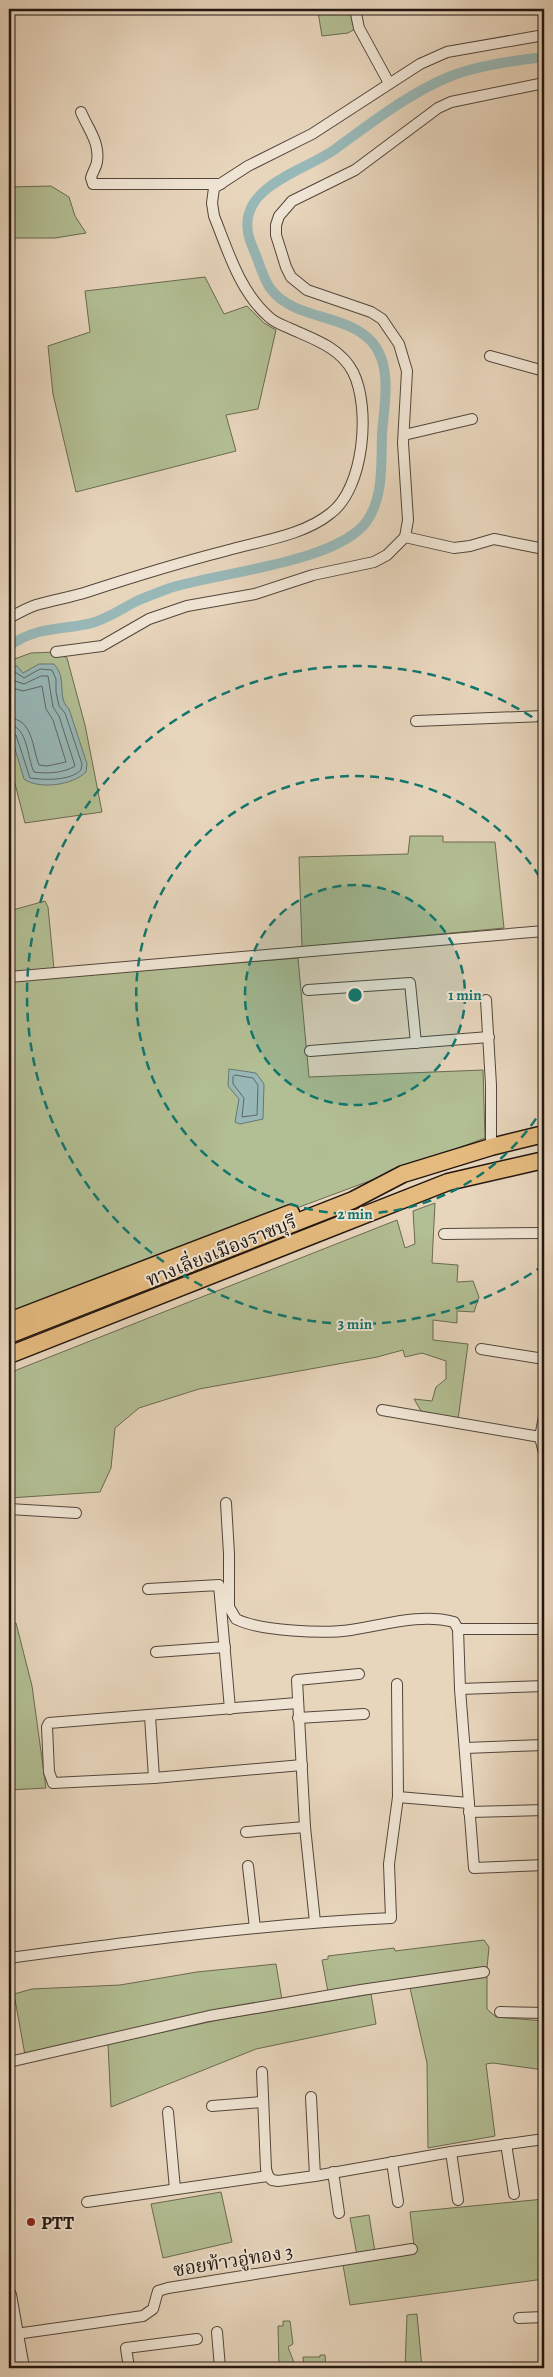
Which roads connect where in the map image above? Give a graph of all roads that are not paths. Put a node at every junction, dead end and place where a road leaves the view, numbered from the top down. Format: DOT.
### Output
graph roads {
  1 [pos="355,9"];
  2 [pos="544,35"];
  3 [pos="389,83"];
  4 [pos="544,83"];
  5 [pos="81,112"];
  6 [pos="221,184"];
  7 [pos="490,356"];
  8 [pos="544,371"];
  9 [pos="472,419"];
  10 [pos="404,435"];
  11 [pos="405,537"];
  12 [pos="544,549"];
  13 [pos="9,618"];
  14 [pos="56,652"];
  15 [pos="544,716"];
  16 [pos="416,722"];
  17 [pos="544,931"];
  18 [pos="9,977"];
  19 [pos="308,990"];
  20 [pos="486,1000"];
  21 [pos="488,1037"];
  22 [pos="416,1043"];
  23 [pos="310,1051"];
  24 [pos="544,1134"];
  25 [pos="544,1143"];
  26 [pos="491,1147"];
  27 [pos="544,1154"];
  28 [pos="544,1160"];
  29 [pos="403,1174"];
  30 [pos="448,1182"];
  31 [pos="353,1200"];
  32 [pos="401,1200"];
  33 [pos="544,1233"];
  34 [pos="444,1234"];
  35 [pos="9,1321"];
  36 [pos="9,1335"];
  37 [pos="481,1349"];
  38 [pos="9,1354"];
  39 [pos="544,1359"];
  40 [pos="9,1366"];
  41 [pos="382,1410"];
  42 [pos="544,1417"];
  43 [pos="540,1437"];
  44 [pos="544,1453"];
  45 [pos="226,1504"];
  46 [pos="9,1509"];
  47 [pos="76,1513"];
  48 [pos="148,1589"];
  49 [pos="458,1629"];
  50 [pos="544,1629"];
  51 [pos="225,1647"];
  52 [pos="156,1652"];
  53 [pos="359,1674"];
  54 [pos="397,1684"];
  55 [pos="544,1686"];
  56 [pos="460,1689"];
  57 [pos="297,1703"];
  58 [pos="230,1709"];
  59 [pos="364,1714"];
  60 [pos="150,1716"];
  61 [pos="298,1718"];
  62 [pos="544,1745"];
  63 [pos="465,1748"];
  64 [pos="302,1765"];
  65 [pos="154,1778"];
  66 [pos="398,1797"];
  67 [pos="469,1807"];
  68 [pos="544,1810"];
  69 [pos="305,1828"];
  70 [pos="246,1832"];
  71 [pos="544,1864"];
  72 [pos="248,1866"];
  73 [pos="314,1922"];
  74 [pos="255,1928"];
  75 [pos="9,1958"];
  76 [pos="484,1972"];
  77 [pos="500,2012"];
  78 [pos="544,2013"];
  79 [pos="9,2062"];
  80 [pos="262,2072"];
  81 [pos="311,2097"];
  82 [pos="262,2102"];
  83 [pos="212,2106"];
  84 [pos="168,2112"];
  85 [pos="544,2139"];
  86 [pos="506,2144"];
  87 [pos="451,2152"];
  88 [pos="392,2162"];
  89 [pos="333,2172"];
  90 [pos="268,2176"];
  91 [pos="316,2176"];
  92 [pos="175,2189"];
  93 [pos="514,2194"];
  94 [pos="458,2200"];
  95 [pos="86,2202"];
  96 [pos="398,2202"];
  97 [pos="339,2214"];
  98 [pos="412,2249"];
  99 [pos="9,2295"];
  100 [pos="544,2317"];
  101 [pos="519,2318"];
  102 [pos="217,2332"];
  103 [pos="16,2334"];
  104 [pos="198,2339"];
  105 [pos="22,2368"];
  106 [pos="129,2368"];
  107 [pos="220,2368"];
  1 -- 3 [label="street"];
  2 -- 3 [label="street"];
  3 -- 6 [label="street"];
  4 -- 10 [label="street"];
  5 -- 6 [label="street"];
  6 -- 13 [label="street"];
  7 -- 8 [label="street"];
  9 -- 10 [label="street"];
  10 -- 11 [label="street"];
  11 -- 12 [label="street"];
  11 -- 14 [label="street"];
  15 -- 16 [label="street"];
  17 -- 18 [label="street"];
  19 -- 22 [label="street"];
  20 -- 21 [label="street"];
  21 -- 22 [label="street"];
  21 -- 26 [label="street"];
  22 -- 23 [label="street"];
  24 -- 26 [label="main road, ทางเลี่ยงเมืองราชบุรี"];
  25 -- 31 [label="main road, ทางเลี่ยงเมืองราชบุรี"];
  26 -- 29 [label="main road, ทางเลี่ยงเมืองราชบุรี"];
  27 -- 30 [label="main road, ทางเลี่ยงเมืองราชบุรี"];
  28 -- 30 [label="main road, ทางเลี่ยงเมืองราชบุรี"];
  29 -- 31 [label="main road, ทางเลี่ยงเมืองราชบุรี"];
  29 -- 35 [label="main road"];
  30 -- 32 [label="main road, ทางเลี่ยงเมืองราชบุรี"];
  31 -- 36 [label="main road, ทางเลี่ยงเมืองราชบุรี"];
  32 -- 38 [label="main road, ทางเลี่ยงเมืองราชบุรี"];
  32 -- 40 [label="main road"];
  33 -- 34 [label="street"];
  37 -- 39 [label="street"];
  41 -- 43 [label="street"];
  42 -- 43 [label="street"];
  43 -- 44 [label="street"];
  45 -- 49 [label="street"];
  46 -- 47 [label="street"];
  48 -- 51 [label="street"];
  49 -- 50 [label="street"];
  49 -- 56 [label="street"];
  51 -- 52 [label="street"];
  51 -- 58 [label="street"];
  53 -- 57 [label="street"];
  54 -- 66 [label="street"];
  55 -- 56 [label="street"];
  56 -- 63 [label="street"];
  57 -- 58 [label="street"];
  57 -- 61 [label="street"];
  58 -- 60 [label="street"];
  59 -- 61 [label="street"];
  60 -- 65 [label="street"];
  60 -- 65 [label="street"];
  61 -- 64 [label="street"];
  62 -- 63 [label="street"];
  63 -- 67 [label="street"];
  64 -- 65 [label="street"];
  64 -- 69 [label="street"];
  66 -- 67 [label="street"];
  66 -- 73 [label="street"];
  67 -- 68 [label="street"];
  67 -- 71 [label="street"];
  69 -- 70 [label="street"];
  69 -- 73 [label="street"];
  72 -- 74 [label="street"];
  73 -- 74 [label="street"];
  74 -- 75 [label="street"];
  76 -- 79 [label="street"];
  77 -- 78 [label="street"];
  80 -- 82 [label="street"];
  81 -- 91 [label="street"];
  82 -- 83 [label="street"];
  82 -- 90 [label="street"];
  84 -- 92 [label="street"];
  85 -- 86 [label="street"];
  86 -- 87 [label="street"];
  86 -- 93 [label="street"];
  87 -- 88 [label="street"];
  87 -- 94 [label="street"];
  88 -- 89 [label="street"];
  88 -- 96 [label="street"];
  89 -- 91 [label="street"];
  89 -- 97 [label="street"];
  90 -- 91 [label="street"];
  90 -- 92 [label="street"];
  92 -- 95 [label="street"];
  98 -- 103 [label="street, ซอยท้าวอู่ทอง 3"];
  99 -- 103 [label="street"];
  100 -- 101 [label="street"];
  102 -- 107 [label="street"];
  103 -- 105 [label="street"];
  104 -- 106 [label="street"];
}
